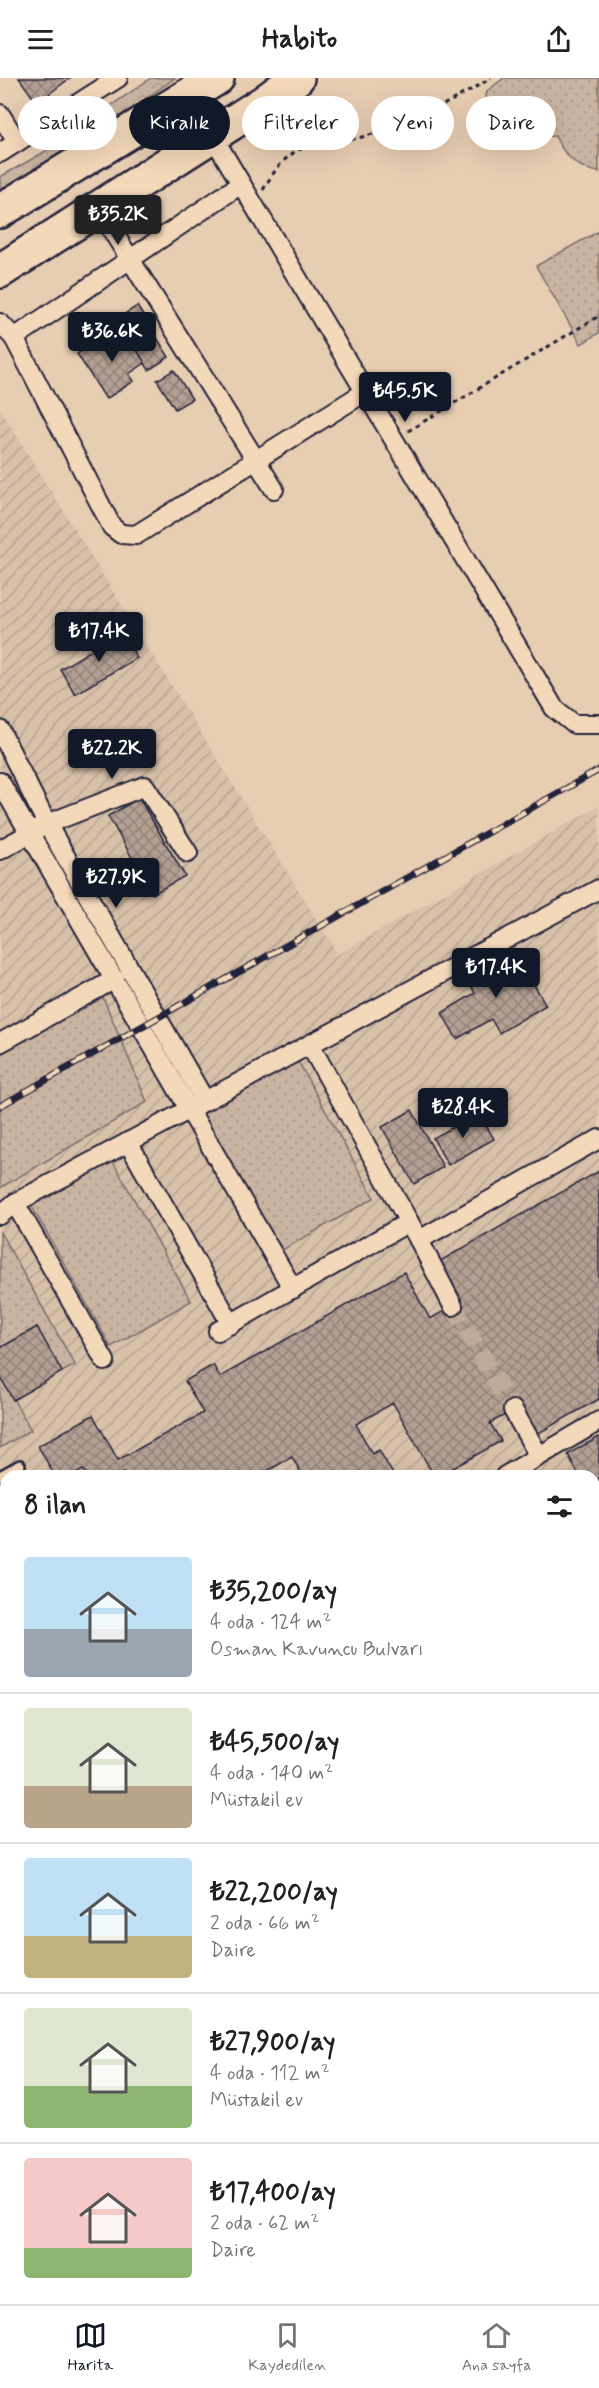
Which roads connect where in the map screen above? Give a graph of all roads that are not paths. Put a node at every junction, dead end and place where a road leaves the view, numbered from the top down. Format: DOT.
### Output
graph roads {
  1 [pos="118,78"];
  2 [pos="217,78"];
  3 [pos="297,78"];
  4 [pos="307,78"];
  5 [pos="90,96"];
  6 [pos="273,96"];
  7 [pos="275,96"];
  8 [pos="0,114"];
  9 [pos="18,142"];
  10 [pos="189,150"];
  11 [pos="221,150"];
  12 [pos="0,153"];
  13 [pos="242,184"];
  14 [pos="98,208"];
  15 [pos="0,211"];
  16 [pos="130,259"];
  17 [pos="0,271"];
  18 [pos="0,323"];
  19 [pos="14,338"];
  20 [pos="365,392"];
  21 [pos="256,460"];
  22 [pos="274,489"];
  23 [pos="599,724"];
  24 [pos="0,730"];
  25 [pos="0,782"];
  26 [pos="47,824"];
  27 [pos="30,834"];
  28 [pos="0,850"];
  29 [pos="188,853"];
  30 [pos="599,889"];
  31 [pos="115,979"];
  32 [pos="316,1041"];
  33 [pos="0,1043"];
  34 [pos="198,1105"];
  35 [pos="599,1139"];
  36 [pos="128,1142"];
  37 [pos="15,1203"];
  38 [pos="0,1215"];
  39 [pos="409,1222"];
  40 [pos="419,1240"];
  41 [pos="293,1289"];
  42 [pos="453,1306"];
  43 [pos="105,1361"];
  44 [pos="513,1410"];
  45 [pos="599,1421"];
  46 [pos="539,1456"];
  47 [pos="20,1465"];
  48 [pos="11,1470"];
  49 [pos="515,1470"];
  1 -- 5 [label="street"];
  2 -- 15 [label="highway"];
  3 -- 6 [label="highway"];
  4 -- 7 [label="highway"];
  8 -- 9 [label="street"];
  9 -- 12 [label="street"];
  10 -- 14 [label="highway"];
  11 -- 13 [label="street"];
  13 -- 16 [label="street"];
  13 -- 20 [label="street"];
  14 -- 16 [label="street"];
  14 -- 17 [label="highway"];
  16 -- 19 [label="street"];
  16 -- 21 [label="street"];
  18 -- 19 [label="street"];
  19 -- 21 [label="street"];
  20 -- 21 [label="street"];
  20 -- 23 [label="street"];
  21 -- 22 [label="street"];
  24 -- 26 [label="street"];
  25 -- 27 [label="street"];
  26 -- 27 [label="street"];
  26 -- 29 [label="street"];
  26 -- 34 [label="street"];
  27 -- 28 [label="street"];
  27 -- 31 [label="street"];
  30 -- 32 [label="street"];
  31 -- 33 [label="street"];
  31 -- 34 [label="street"];
  32 -- 34 [label="street"];
  32 -- 39 [label="street"];
  34 -- 36 [label="street"];
  34 -- 41 [label="street"];
  35 -- 40 [label="street"];
  36 -- 37 [label="street"];
  36 -- 41 [label="street"];
  37 -- 38 [label="street"];
  37 -- 43 [label="street"];
  39 -- 40 [label="street"];
  39 -- 41 [label="street"];
  40 -- 42 [label="street"];
  44 -- 46 [label="street"];
  45 -- 46 [label="street"];
  46 -- 49 [label="street"];
  47 -- 48 [label="lane"];
}
